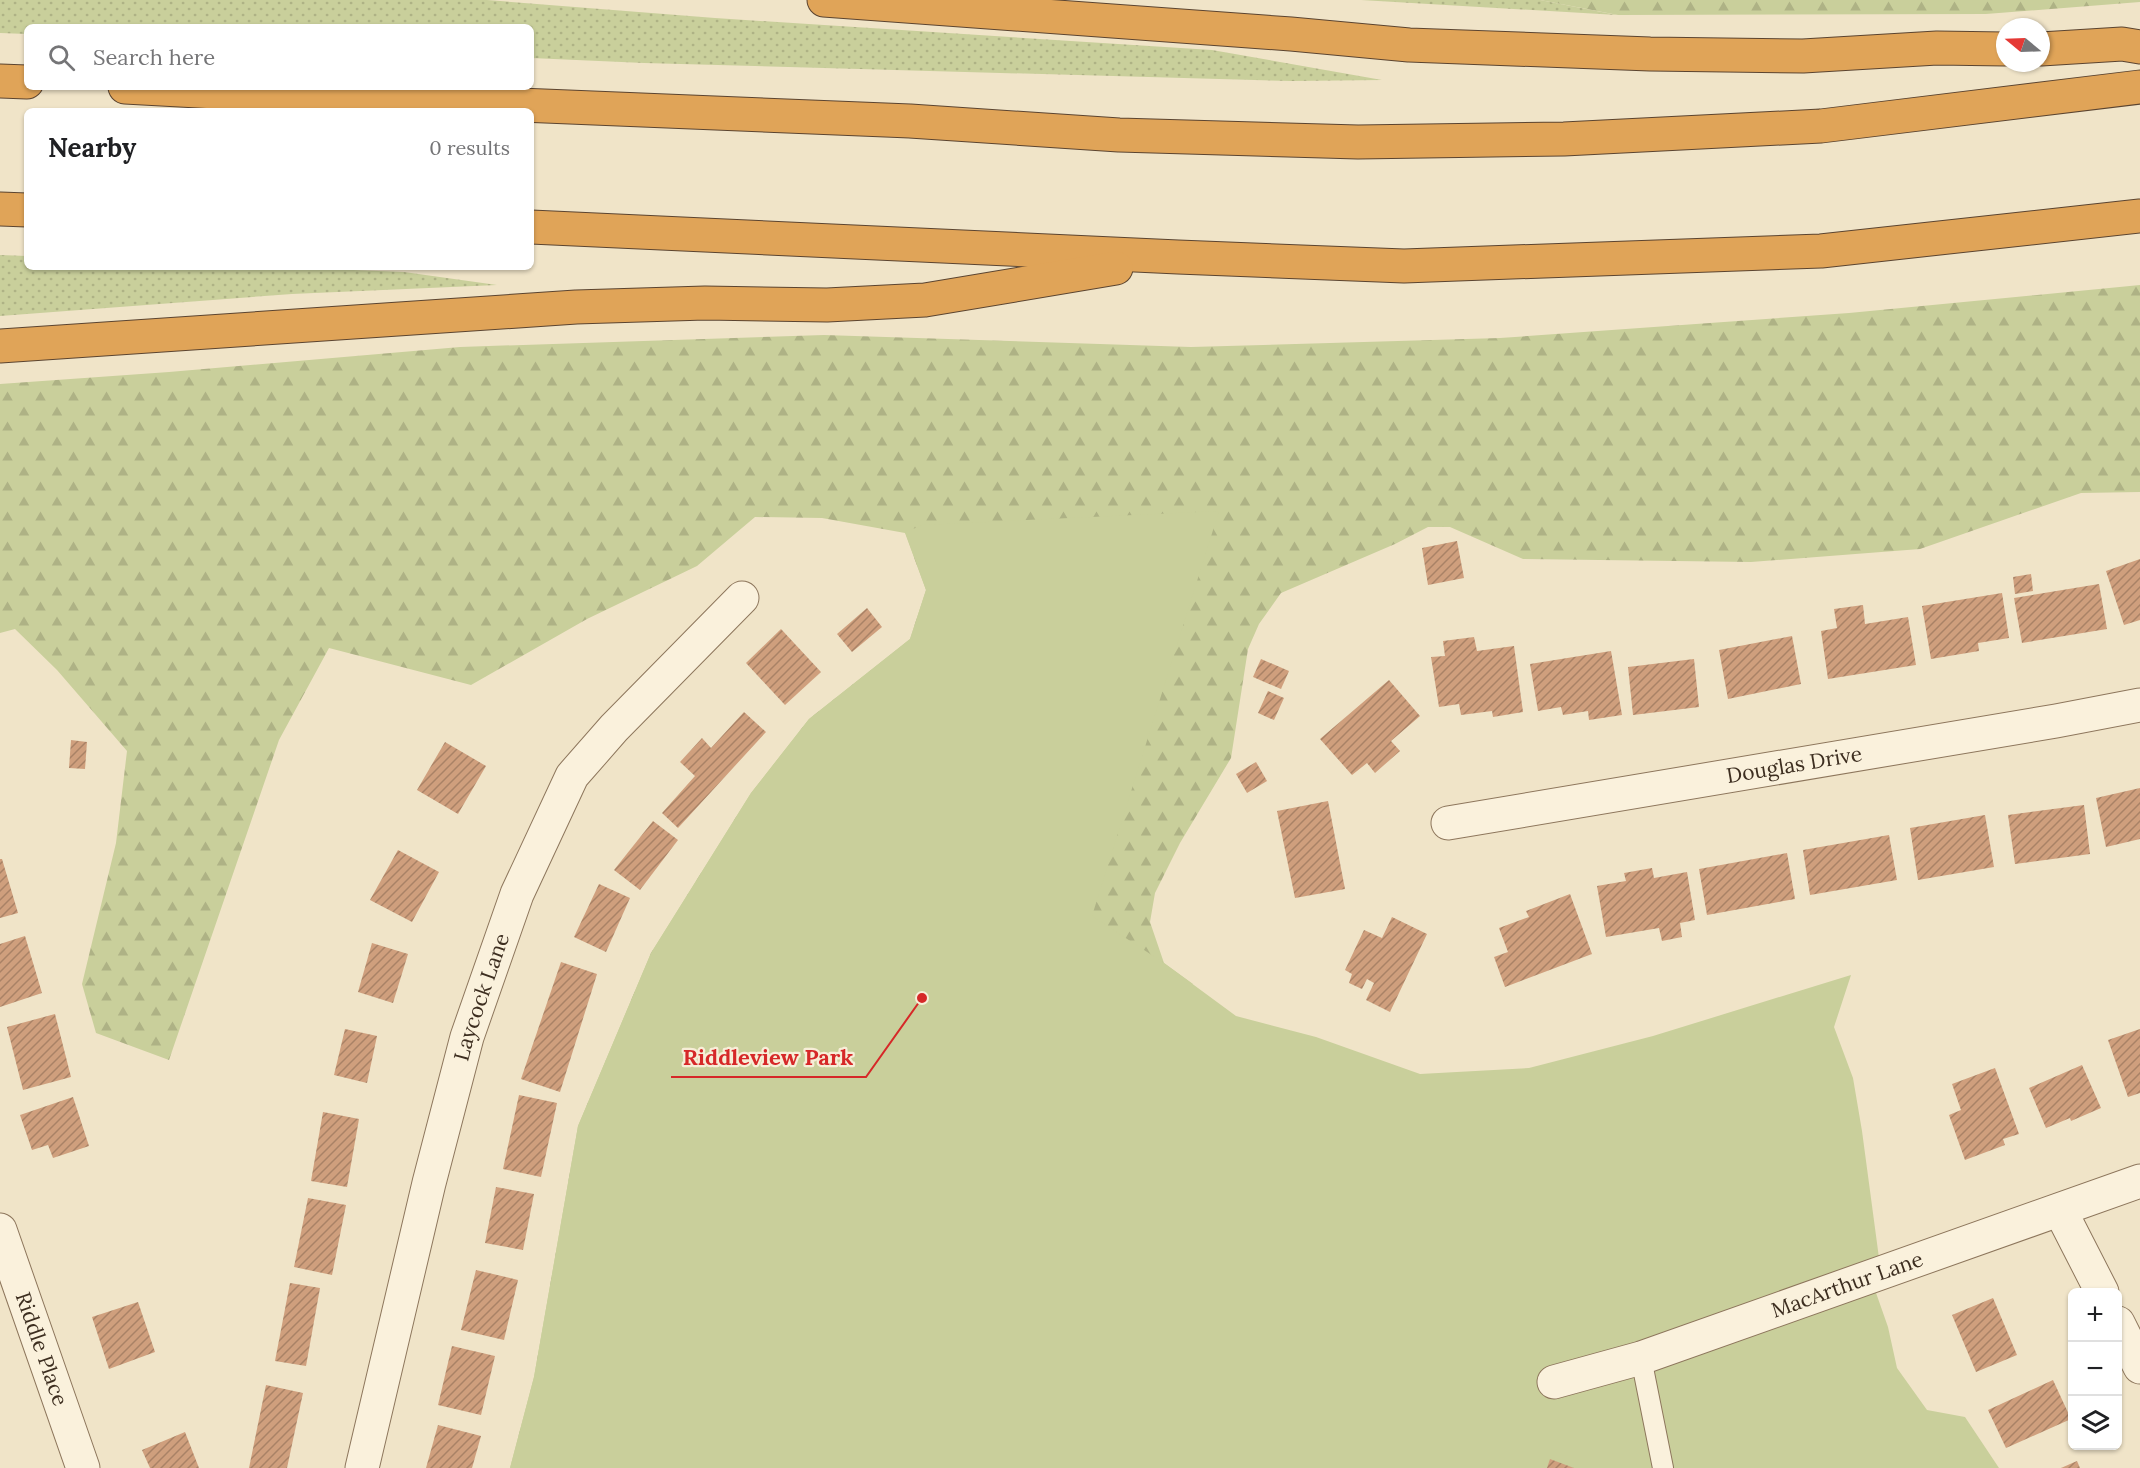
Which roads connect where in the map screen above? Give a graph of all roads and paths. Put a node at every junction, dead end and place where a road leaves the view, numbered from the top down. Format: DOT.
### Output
graph roads {
  1 [pos="824,0"];
  2 [pos="2140,47"];
  3 [pos="2050,48"];
  4 [pos="1996,49"];
  5 [pos="0,81"];
  6 [pos="24,82"];
  7 [pos="2140,87"];
  8 [pos="179,90"];
  9 [pos="0,209"];
  10 [pos="24,210"];
  11 [pos="2140,216"];
  12 [pos="534,227"];
  13 [pos="1178,257"];
  14 [pos="0,346"];
  15 [pos="742,598"];
  16 [pos="2140,705"];
  17 [pos="1449,823"];
  18 [pos="2140,1181"];
  19 [pos="2060,1210"];
  20 [pos="0,1230"];
  21 [pos="2099,1288"];
  22 [pos="2122,1331"];
  23 [pos="1641,1358"];
  24 [pos="2140,1367"];
  25 [pos="1554,1382"];
  26 [pos="83,1468"];
  27 [pos="362,1468"];
  28 [pos="1663,1468"];
  1 -- 4 [label="highway"];
  2 -- 3 [label="highway"];
  5 -- 6 [label="highway"];
  7 -- 8 [label="highway"];
  9 -- 10 [label="highway"];
  11 -- 13 [label="highway"];
  12 -- 13 [label="highway"];
  13 -- 14 [label="highway"];
  15 -- 27 [label="street, Laycock Lane"];
  16 -- 17 [label="street, Douglas Drive"];
  18 -- 19 [label="street, MacArthur Lane"];
  19 -- 21 [label="street"];
  19 -- 23 [label="street, MacArthur Lane"];
  20 -- 26 [label="street, Riddle Place"];
  22 -- 24 [label="street"];
  23 -- 25 [label="street, MacArthur Lane"];
  23 -- 28 [label="lane"];
}
